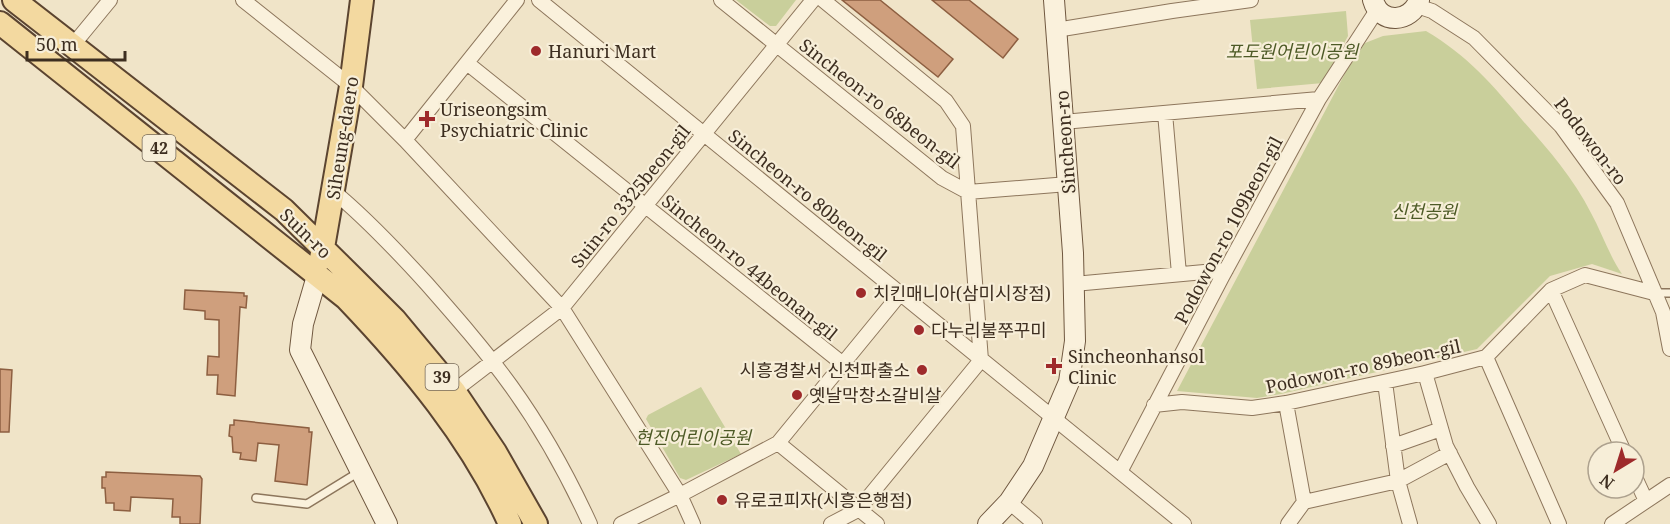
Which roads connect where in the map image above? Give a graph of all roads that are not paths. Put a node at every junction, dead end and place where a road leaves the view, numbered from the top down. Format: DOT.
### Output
graph roads {
  1 [pos="14,0"];
  2 [pos="110,0"];
  3 [pos="243,0"];
  4 [pos="362,0"];
  5 [pos="517,0"];
  6 [pos="539,0"];
  7 [pos="721,0"];
  8 [pos="813,0"];
  9 [pos="823,0"];
  10 [pos="1054,0"];
  11 [pos="1251,0"];
  12 [pos="1418,3"];
  13 [pos="1191,4"];
  14 [pos="1375,5"];
  15 [pos="0,23"];
  16 [pos="1056,30"];
  17 [pos="73,45"];
  18 [pos="776,45"];
  19 [pos="467,63"];
  20 [pos="351,86"];
  21 [pos="1318,99"];
  22 [pos="1165,113"];
  23 [pos="1063,122"];
  24 [pos="704,133"];
  25 [pos="405,140"];
  26 [pos="1068,184"];
  27 [pos="333,191"];
  28 [pos="968,192"];
  29 [pos="645,206"];
  30 [pos="323,249"];
  31 [pos="1226,270"];
  32 [pos="1179,274"];
  33 [pos="317,276"];
  34 [pos="1074,284"];
  35 [pos="1551,290"];
  36 [pos="1654,293"];
  37 [pos="1670,293"];
  38 [pos="900,294"];
  39 [pos="562,308"];
  40 [pos="1670,349"];
  41 [pos="1486,357"];
  42 [pos="981,360"];
  43 [pos="492,363"];
  44 [pos="843,364"];
  45 [pos="1425,373"];
  46 [pos="1385,382"];
  47 [pos="454,392"];
  48 [pos="1286,403"];
  49 [pos="1154,405"];
  50 [pos="1054,419"];
  51 [pos="1441,429"];
  52 [pos="1619,440"];
  53 [pos="778,443"];
  54 [pos="1393,446"];
  55 [pos="1450,453"];
  56 [pos="361,471"];
  57 [pos="1120,472"];
  58 [pos="1398,481"];
  59 [pos="1670,485"];
  60 [pos="680,495"];
  61 [pos="255,498"];
  62 [pos="1646,501"];
  63 [pos="1009,502"];
  64 [pos="1304,502"];
  65 [pos="858,510"];
  66 [pos="387,524"];
  67 [pos="510,524"];
  68 [pos="536,524"];
  69 [pos="590,524"];
  70 [pos="621,524"];
  71 [pos="693,524"];
  72 [pos="831,524"];
  73 [pos="877,524"];
  74 [pos="988,524"];
  75 [pos="1035,524"];
  76 [pos="1184,524"];
  77 [pos="1288,524"];
  78 [pos="1410,524"];
  79 [pos="1489,524"];
  80 [pos="1559,524"];
  81 [pos="1612,524"];
  1 -- 17 [label="main road, Suin-ro / 42"];
  2 -- 17 [label="street"];
  3 -- 20 [label="street"];
  4 -- 20 [label="main road, Siheung-daero"];
  5 -- 19 [label="street"];
  6 -- 24 [label="street, Sincheon-ro 80beon-gil"];
  7 -- 18 [label="street, Sincheon-ro 68beon-gil"];
  8 -- 18 [label="street, Suin-ro 3325beon-gil"];
  9 -- 28 [label="street"];
  10 -- 16 [label="street, Sincheon-ro"];
  11 -- 13 [label="street"];
  12 -- 14 [label="street"];
  12 -- 36 [label="street, Podowon-ro"];
  13 -- 16 [label="street"];
  14 -- 21 [label="street, Podowon-ro 109beon-gil"];
  15 -- 33 [label="main road, Suin-ro / 42"];
  16 -- 23 [label="street, Sincheon-ro"];
  17 -- 30 [label="main road, Suin-ro / 42"];
  18 -- 24 [label="street, Suin-ro 3325beon-gil"];
  18 -- 28 [label="street, Sincheon-ro 68beon-gil"];
  19 -- 25 [label="street"];
  19 -- 29 [label="street, Sincheon-ro 44beonan-gil"];
  20 -- 25 [label="street"];
  20 -- 27 [label="main road, Siheung-daero"];
  21 -- 22 [label="street"];
  21 -- 31 [label="street, Podowon-ro 109beon-gil"];
  22 -- 23 [label="street"];
  22 -- 32 [label="street"];
  23 -- 26 [label="street, Sincheon-ro"];
  24 -- 29 [label="street, Suin-ro 3325beon-gil"];
  24 -- 38 [label="street, Sincheon-ro 80beon-gil"];
  25 -- 39 [label="street"];
  26 -- 28 [label="street, Sincheon-ro 68beon-gil"];
  26 -- 34 [label="street, Sincheon-ro"];
  27 -- 30 [label="main road, Siheung-daero"];
  27 -- 43 [label="street"];
  28 -- 42 [label="street"];
  29 -- 39 [label="street, Suin-ro 3325beon-gil"];
  29 -- 44 [label="street, Sincheon-ro 44beonan-gil"];
  30 -- 33 [label="main road, Siheung-daero"];
  30 -- 47 [label="main road, Suin-ro / 39"];
  31 -- 32 [label="street"];
  31 -- 49 [label="street, Podowon-ro 109beon-gil"];
  32 -- 34 [label="street"];
  33 -- 56 [label="street"];
  33 -- 67 [label="main road, Suin-ro / 39"];
  34 -- 50 [label="street, Sincheon-ro"];
  35 -- 36 [label="street, Podowon-ro 89beon-gil"];
  35 -- 41 [label="street, Podowon-ro 89beon-gil"];
  35 -- 52 [label="street"];
  36 -- 37 [label="lane"];
  36 -- 40 [label="street, Podowon-ro"];
  38 -- 42 [label="street, Sincheon-ro 80beon-gil"];
  38 -- 44 [label="street"];
  39 -- 43 [label="street, Suin-ro 3325beon-gil"];
  39 -- 60 [label="street"];
  41 -- 45 [label="street, Podowon-ro 89beon-gil"];
  41 -- 80 [label="street"];
  42 -- 50 [label="street, Sincheon-ro 80beon-gil"];
  42 -- 65 [label="street"];
  43 -- 47 [label="street, Suin-ro 3325beon-gil"];
  43 -- 69 [label="street"];
  44 -- 53 [label="street"];
  45 -- 46 [label="street, Podowon-ro 89beon-gil"];
  45 -- 51 [label="street"];
  46 -- 48 [label="street, Podowon-ro 89beon-gil"];
  46 -- 54 [label="street"];
  47 -- 68 [label="main road, Suin-ro / 39"];
  48 -- 49 [label="street, Podowon-ro 89beon-gil"];
  48 -- 64 [label="street"];
  49 -- 57 [label="street, Podowon-ro 109beon-gil"];
  50 -- 57 [label="street, Sincheon-ro 80beon-gil"];
  50 -- 63 [label="street, Sincheon-ro"];
  51 -- 54 [label="street"];
  51 -- 55 [label="street"];
  53 -- 60 [label="street"];
  53 -- 65 [label="street"];
  54 -- 58 [label="street"];
  55 -- 58 [label="street"];
  55 -- 79 [label="street"];
  56 -- 61 [label="lane"];
  56 -- 66 [label="street"];
  57 -- 76 [label="street, Sincheon-ro 80beon-gil"];
  58 -- 64 [label="street"];
  58 -- 78 [label="street"];
  59 -- 62 [label="street"];
  60 -- 70 [label="street"];
  60 -- 71 [label="street"];
  62 -- 81 [label="street"];
  63 -- 74 [label="street, Sincheon-ro"];
  63 -- 75 [label="street"];
  64 -- 77 [label="street"];
  65 -- 72 [label="street"];
  65 -- 73 [label="street"];
}
